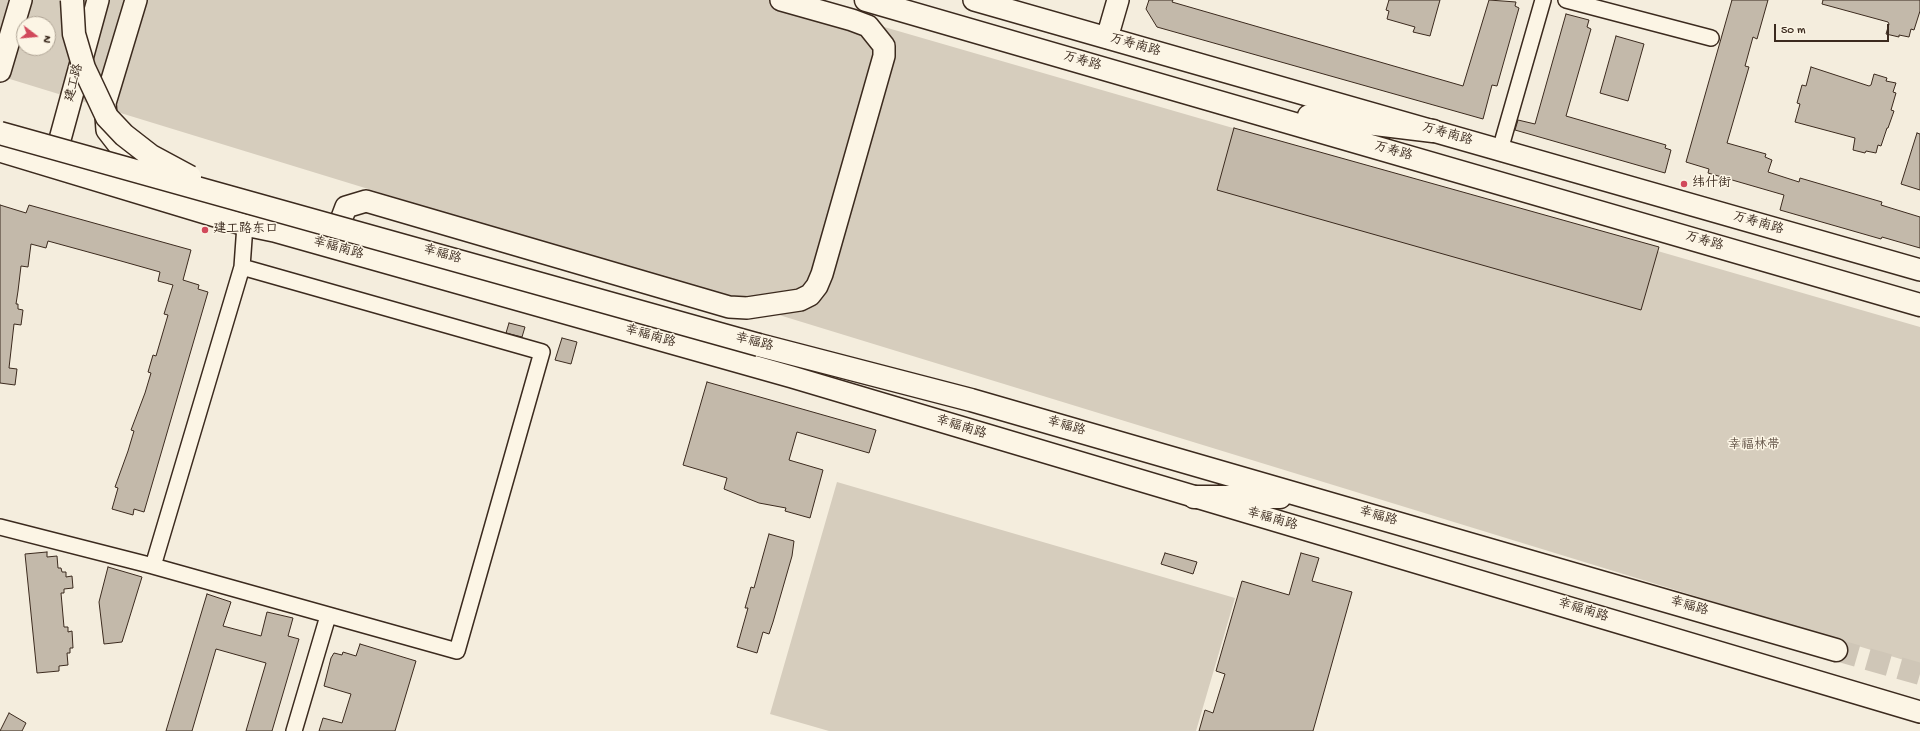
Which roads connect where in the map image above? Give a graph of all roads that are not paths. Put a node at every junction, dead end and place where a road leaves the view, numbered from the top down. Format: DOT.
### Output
graph roads {
  1 [pos="21,0"];
  2 [pos="72,0"];
  3 [pos="98,0"];
  4 [pos="136,0"];
  5 [pos="781,0"];
  6 [pos="866,0"];
  7 [pos="974,0"];
  8 [pos="1118,0"];
  9 [pos="1543,0"];
  10 [pos="1566,0"];
  11 [pos="1107,38"];
  12 [pos="1711,38"];
  13 [pos="0,71"];
  14 [pos="1244,109"];
  15 [pos="1433,131"];
  16 [pos="0,133"];
  17 [pos="1500,150"];
  18 [pos="0,151"];
  19 [pos="53,166"];
  20 [pos="198,211"];
  21 [pos="295,214"];
  22 [pos="245,225"];
  23 [pos="331,247"];
  24 [pos="242,267"];
  25 [pos="1920,270"];
  26 [pos="1920,305"];
  27 [pos="1194,497"];
  28 [pos="1307,497"];
  29 [pos="0,527"];
  30 [pos="153,566"];
  31 [pos="328,616"];
  32 [pos="1836,650"];
  33 [pos="1920,712"];
  34 [pos="294,731"];
  1 -- 13 [label="main road"];
  2 -- 21 [label="main road, bridge"];
  3 -- 19 [label="main road, 建工路"];
  4 -- 20 [label="main road"];
  5 -- 23 [label="main road"];
  6 -- 14 [label="main road, 万寿路"];
  7 -- 11 [label="main road, 万寿南路"];
  8 -- 11 [label="main road"];
  9 -- 17 [label="street"];
  10 -- 12 [label="street"];
  11 -- 15 [label="main road, 万寿南路"];
  14 -- 15 [label="main road"];
  14 -- 26 [label="main road, 万寿路"];
  15 -- 17 [label="main road, 万寿南路"];
  16 -- 21 [label="main road, bridge"];
  17 -- 25 [label="main road, 万寿南路"];
  18 -- 19 [label="main road, 幸福南路"];
  19 -- 20 [label="main road, 幸福南路"];
  20 -- 22 [label="main road, 幸福南路"];
  21 -- 28 [label="main road, 幸福路, bridge"];
  22 -- 23 [label="main road, 幸福南路"];
  22 -- 24 [label="street"];
  23 -- 27 [label="main road, 幸福南路"];
  24 -- 30 [label="street"];
  24 -- 31 [label="street"];
  27 -- 28 [label="main road"];
  27 -- 33 [label="main road, 幸福南路"];
  28 -- 32 [label="main road, 幸福路"];
  29 -- 30 [label="street"];
  30 -- 31 [label="street"];
  31 -- 34 [label="street"];
}
